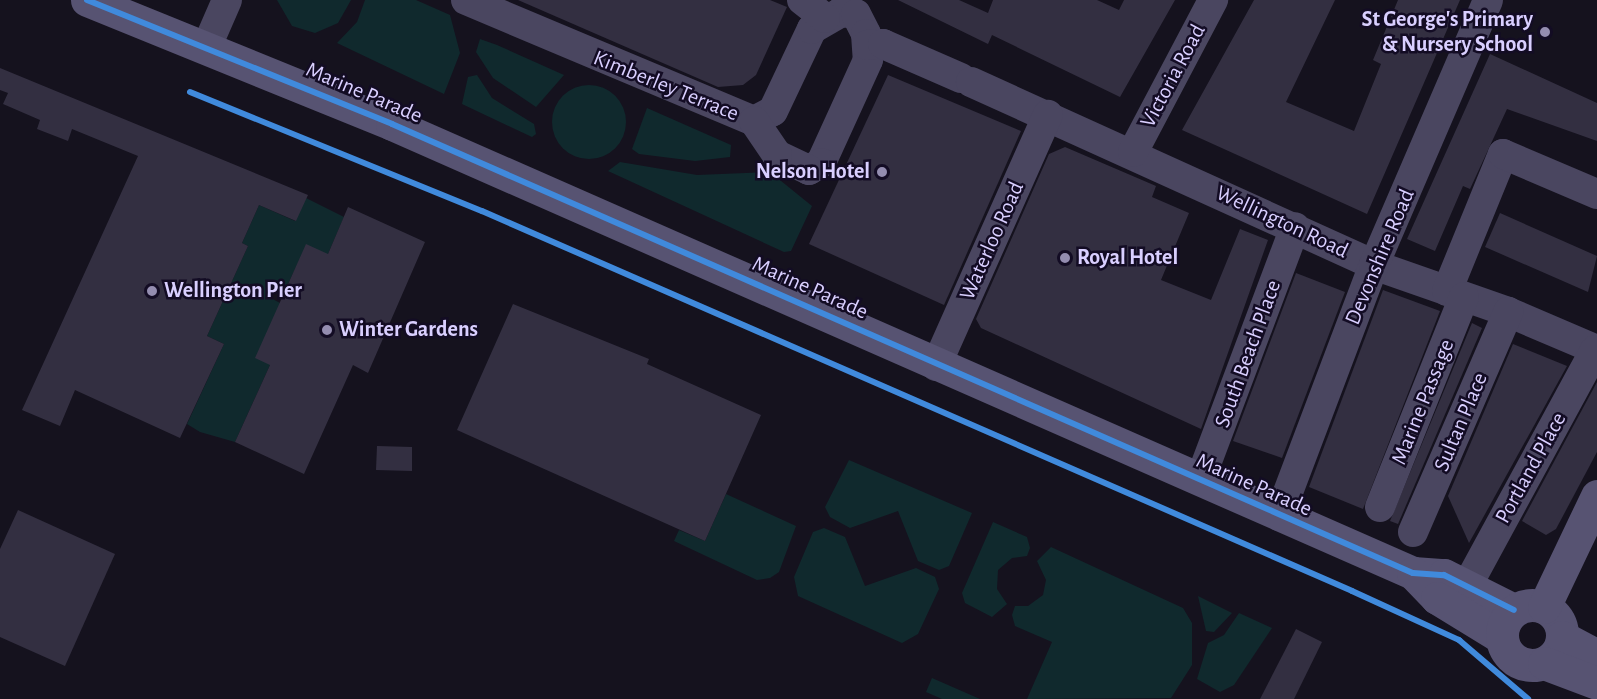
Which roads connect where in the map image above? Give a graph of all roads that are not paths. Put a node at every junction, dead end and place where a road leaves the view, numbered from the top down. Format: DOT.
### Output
graph roads {
  1 [pos="87,0"];
  2 [pos="227,0"];
  3 [pos="466,0"];
  4 [pos="802,0"];
  5 [pos="1213,0"];
  6 [pos="1488,0"];
  7 [pos="860,7"];
  8 [pos="825,18"];
  9 [pos="867,45"];
  10 [pos="207,46"];
  11 [pos="1048,115"];
  12 [pos="754,121"];
  13 [pos="1133,152"];
  14 [pos="1597,194"];
  15 [pos="1295,227"];
  16 [pos="1374,265"];
  17 [pos="1456,294"];
  18 [pos="1508,312"];
  19 [pos="1596,350"];
  20 [pos="936,366"];
  21 [pos="1200,480"];
  22 [pos="1596,499"];
  23 [pos="1380,507"];
  24 [pos="1279,516"];
  25 [pos="1413,532"];
  26 [pos="1413,573"];
  27 [pos="1467,586"];
  28 [pos="1520,618"];
  29 [pos="1553,650"];
  30 [pos="1597,656"];
  31 [pos="1597,683"];
  1 -- 10 [label="street, Marine Parade"];
  2 -- 10 [label="street"];
  3 -- 12 [label="street, Kimberley Terrace"];
  4 -- 8 [label="street"];
  5 -- 13 [label="street, Victoria Road"];
  6 -- 16 [label="street, Devonshire Road"];
  7 -- 8 [label="street"];
  7 -- 9 [label="street"];
  8 -- 12 [label="street, Kimberley Terrace"];
  9 -- 11 [label="street, Wellington Road"];
  9 -- 12 [label="street"];
  10 -- 20 [label="street, Marine Parade"];
  11 -- 13 [label="street, Wellington Road"];
  11 -- 20 [label="street, Waterloo Road"];
  13 -- 15 [label="street, Wellington Road"];
  14 -- 17 [label="street, Marine Passage"];
  15 -- 16 [label="street, Wellington Road"];
  15 -- 21 [label="street, South Beach Place"];
  16 -- 17 [label="street, Wellington Road"];
  16 -- 24 [label="street, Devonshire Road"];
  17 -- 18 [label="street, Wellington Road"];
  17 -- 23 [label="street, Marine Passage"];
  18 -- 19 [label="street, Wellington Road"];
  18 -- 25 [label="street, Sultan Place"];
  19 -- 27 [label="street, Portland Place"];
  20 -- 21 [label="street, Marine Parade"];
  21 -- 24 [label="street, Marine Parade"];
  22 -- 28 [label="street"];
  24 -- 26 [label="street, Marine Parade"];
  26 -- 27 [label="street, Marine Parade"];
  26 -- 28 [label="street, Marine Parade"];
  27 -- 28 [label="street, Marine Parade"];
  28 -- 29 [label="street, Marine Parade"];
  28 -- 29 [label="street, Marine Parade"];
  29 -- 30 [label="street, Marine Parade"];
  29 -- 31 [label="street, Marine Parade"];
}
